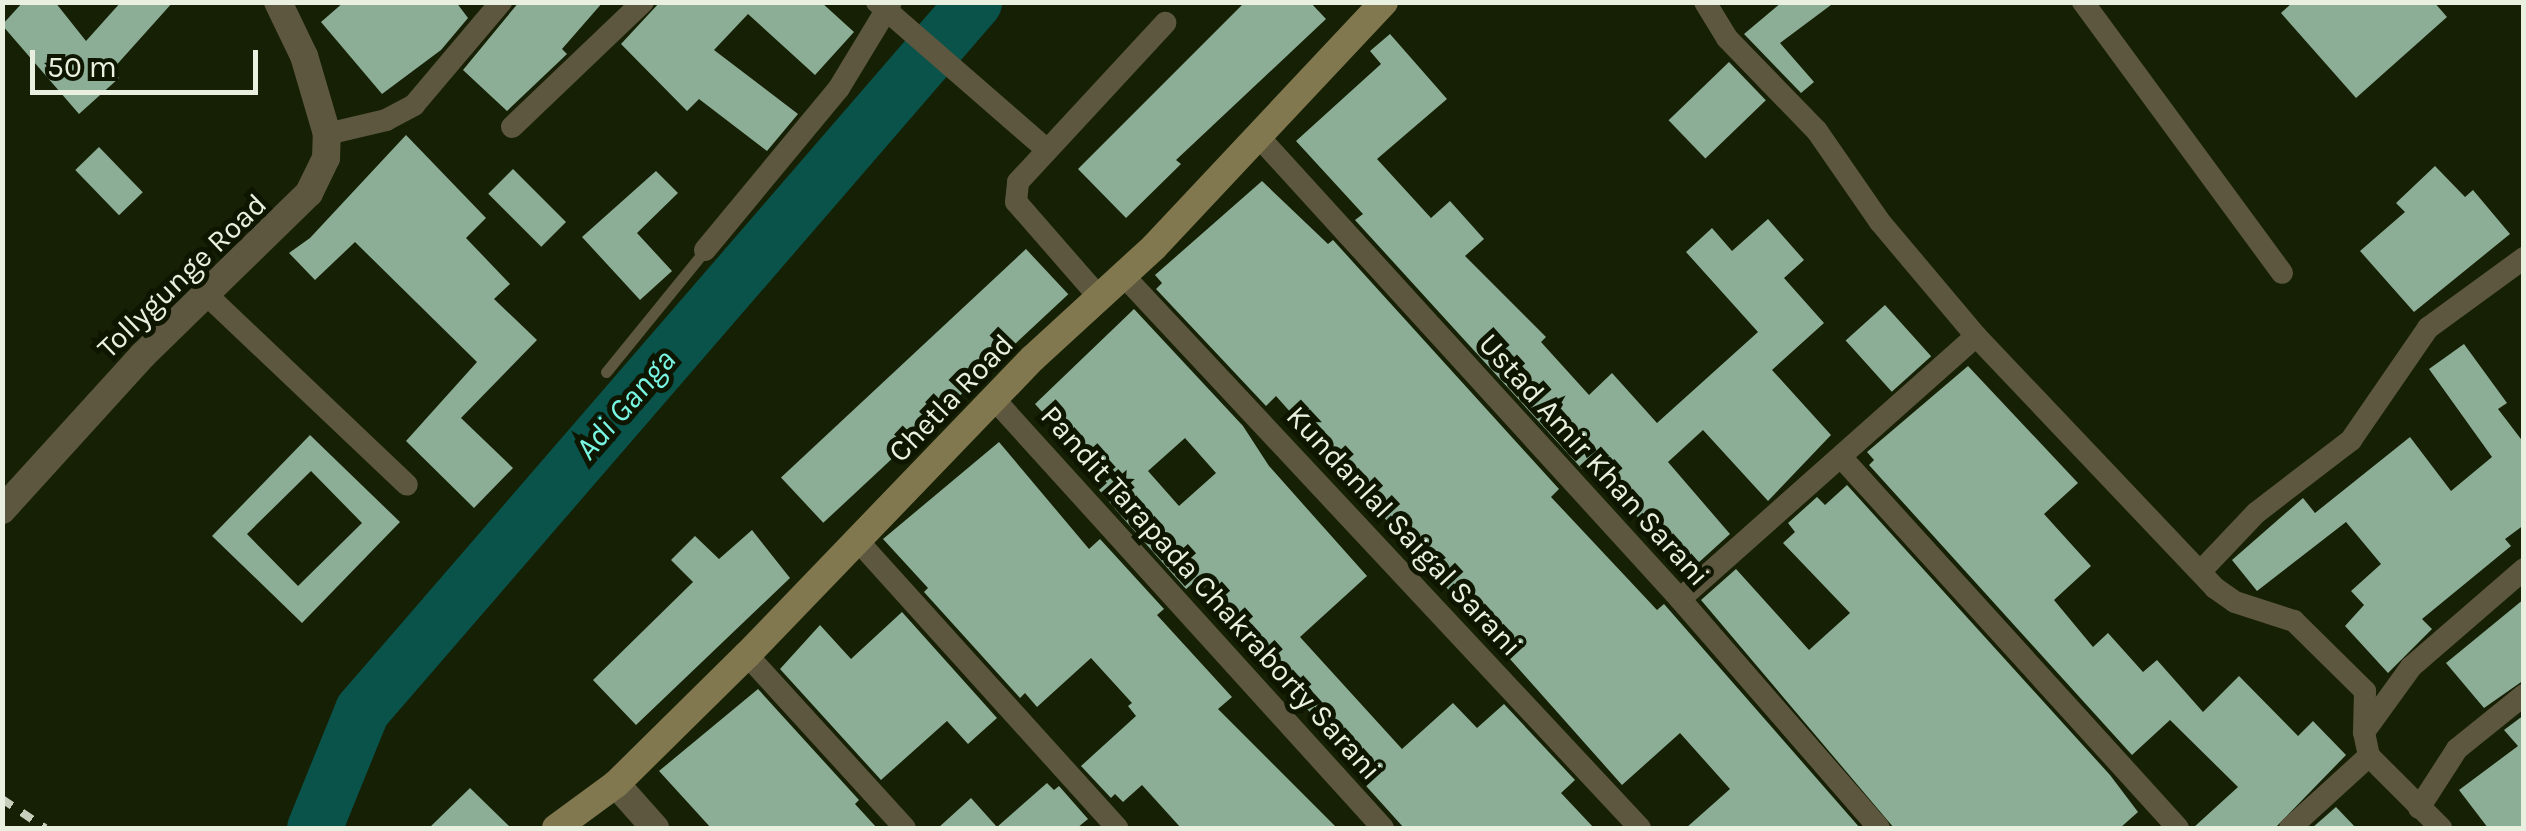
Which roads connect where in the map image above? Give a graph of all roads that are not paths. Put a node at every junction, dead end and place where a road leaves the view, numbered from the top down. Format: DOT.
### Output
graph roads {
  1 [pos="278,2"];
  2 [pos="501,2"];
  3 [pos="642,2"];
  4 [pos="1384,2"];
  5 [pos="1705,2"];
  6 [pos="2083,2"];
  7 [pos="887,8"];
  8 [pos="1166,23"];
  9 [pos="512,127"];
  10 [pos="328,134"];
  11 [pos="1258,136"];
  12 [pos="1046,148"];
  13 [pos="705,250"];
  14 [pos="2524,258"];
  15 [pos="1124,274"];
  16 [pos="2282,274"];
  17 [pos="208,296"];
  18 [pos="1098,297"];
  19 [pos="1976,336"];
  20 [pos="606,372"];
  21 [pos="994,399"];
  22 [pos="1842,457"];
  23 [pos="407,485"];
  24 [pos="2,510"];
  25 [pos="858,541"];
  26 [pos="2524,569"];
  27 [pos="2201,571"];
  28 [pos="1680,599"];
  29 [pos="747,655"];
  30 [pos="2524,695"];
  31 [pos="2364,732"];
  32 [pos="2369,756"];
  33 [pos="616,784"];
  34 [pos="2418,808"];
  35 [pos="556,828"];
  36 [pos="655,828"];
  37 [pos="905,828"];
  38 [pos="1117,828"];
  39 [pos="1383,828"];
  40 [pos="1640,828"];
  41 [pos="1880,828"];
  42 [pos="2178,828"];
  43 [pos="2290,828"];
  44 [pos="2441,828"];
  1 -- 10 [label="street"];
  2 -- 10 [label="street"];
  3 -- 9 [label="street"];
  4 -- 11 [label="main road, Chetla Road"];
  5 -- 19 [label="street"];
  6 -- 16 [label="street"];
  7 -- 12 [label="street"];
  7 -- 13 [label="street"];
  8 -- 12 [label="street"];
  10 -- 17 [label="street, Tollygunge Road"];
  11 -- 15 [label="main road, Chetla Road"];
  11 -- 28 [label="street, Ustad Amir Khan Sarani"];
  12 -- 18 [label="street"];
  13 -- 20 [label="lane"];
  14 -- 27 [label="street"];
  15 -- 18 [label="main road, Chetla Road"];
  15 -- 40 [label="street, Kundanlal Saigal Sarani"];
  17 -- 23 [label="street"];
  17 -- 24 [label="street, Tollygunge Road"];
  18 -- 21 [label="main road, Chetla Road"];
  19 -- 22 [label="street"];
  19 -- 27 [label="street"];
  21 -- 25 [label="main road, Chetla Road"];
  21 -- 39 [label="street, Pandit Tarapada Chakraborty Sarani"];
  22 -- 28 [label="street"];
  22 -- 42 [label="street"];
  25 -- 29 [label="main road, Chetla Road"];
  25 -- 38 [label="street"];
  26 -- 31 [label="street"];
  27 -- 31 [label="street"];
  28 -- 41 [label="street, Ustad Amir Khan Sarani"];
  29 -- 33 [label="main road, Chetla Road"];
  29 -- 37 [label="street"];
  30 -- 34 [label="street"];
  31 -- 32 [label="street"];
  32 -- 34 [label="street"];
  32 -- 43 [label="street"];
  33 -- 35 [label="main road, Chetla Road"];
  33 -- 36 [label="street"];
  34 -- 44 [label="street"];
}
